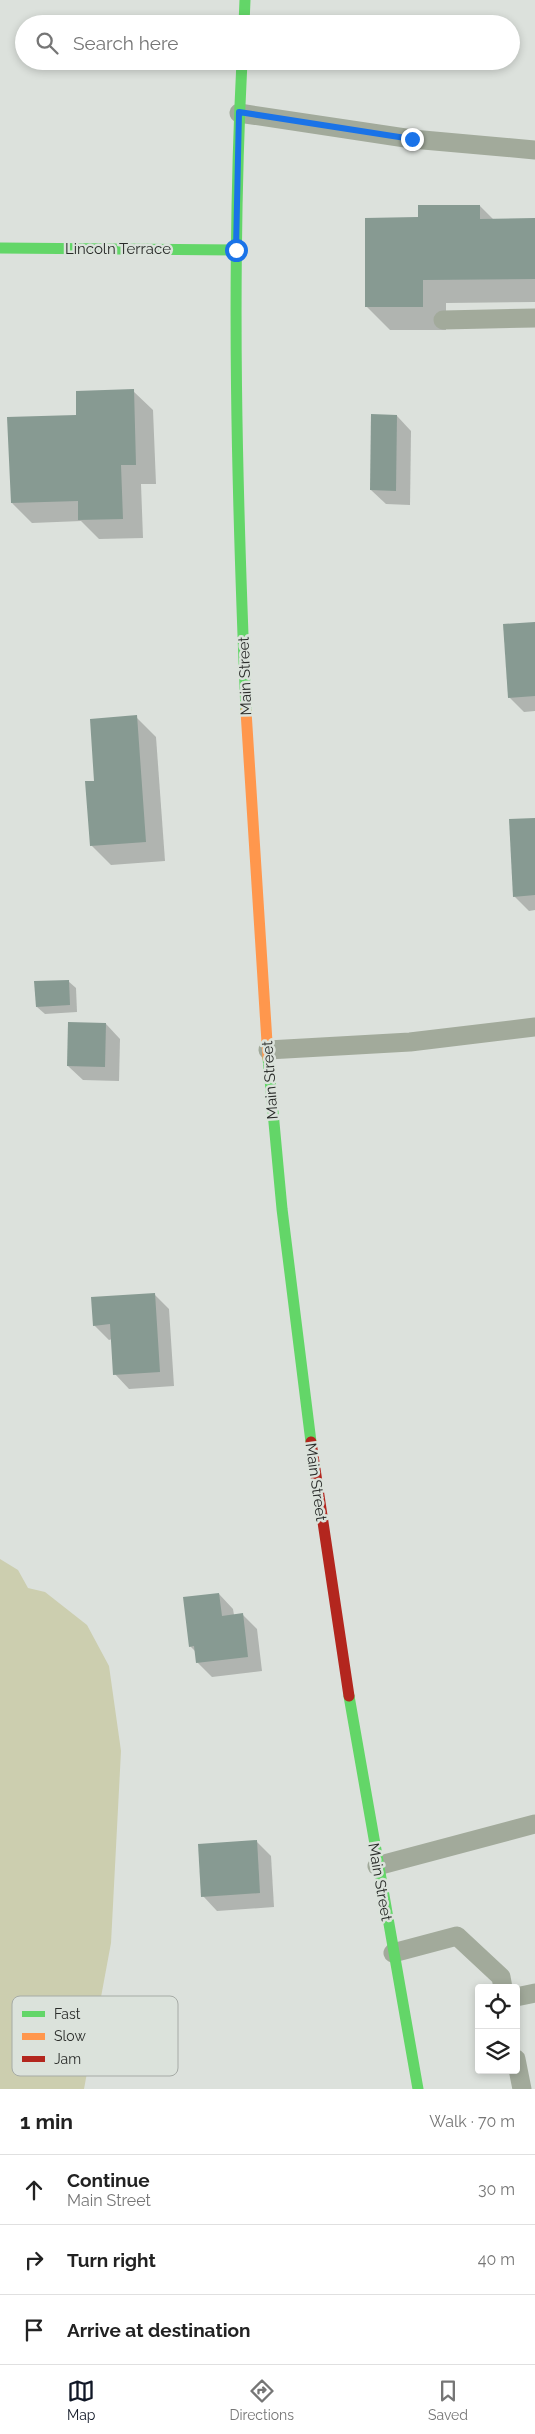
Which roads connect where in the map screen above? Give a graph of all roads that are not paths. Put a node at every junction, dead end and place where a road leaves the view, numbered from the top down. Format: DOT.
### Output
graph roads {
  1 [pos="245,0"];
  2 [pos="244,15"];
  3 [pos="241,70"];
  4 [pos="239,112"];
  5 [pos="535,150"];
  6 [pos="0,248"];
  7 [pos="236,250"];
  8 [pos="535,318"];
  9 [pos="443,320"];
  10 [pos="535,1026"];
  11 [pos="268,1050"];
  12 [pos="535,1824"];
  13 [pos="377,1866"];
  14 [pos="393,1953"];
  15 [pos="502,1984"];
  16 [pos="535,1993"];
  17 [pos="520,1996"];
  18 [pos="519,2074"];
  19 [pos="418,2089"];
  20 [pos="522,2089"];
  1 -- 2 [label="main road"];
  3 -- 4 [label="main road, Main Street"];
  4 -- 5 [label="lane"];
  4 -- 7 [label="main road, Main Street"];
  6 -- 7 [label="main road, Lincoln Terrace"];
  7 -- 11 [label="main road, Main Street"];
  8 -- 9 [label="lane"];
  10 -- 11 [label="lane"];
  11 -- 13 [label="main road, Main Street"];
  12 -- 13 [label="lane"];
  13 -- 14 [label="main road, Main Street"];
  14 -- 15 [label="lane"];
  14 -- 19 [label="main road, Main Street"];
  16 -- 17 [label="lane"];
  18 -- 20 [label="lane"];
}
